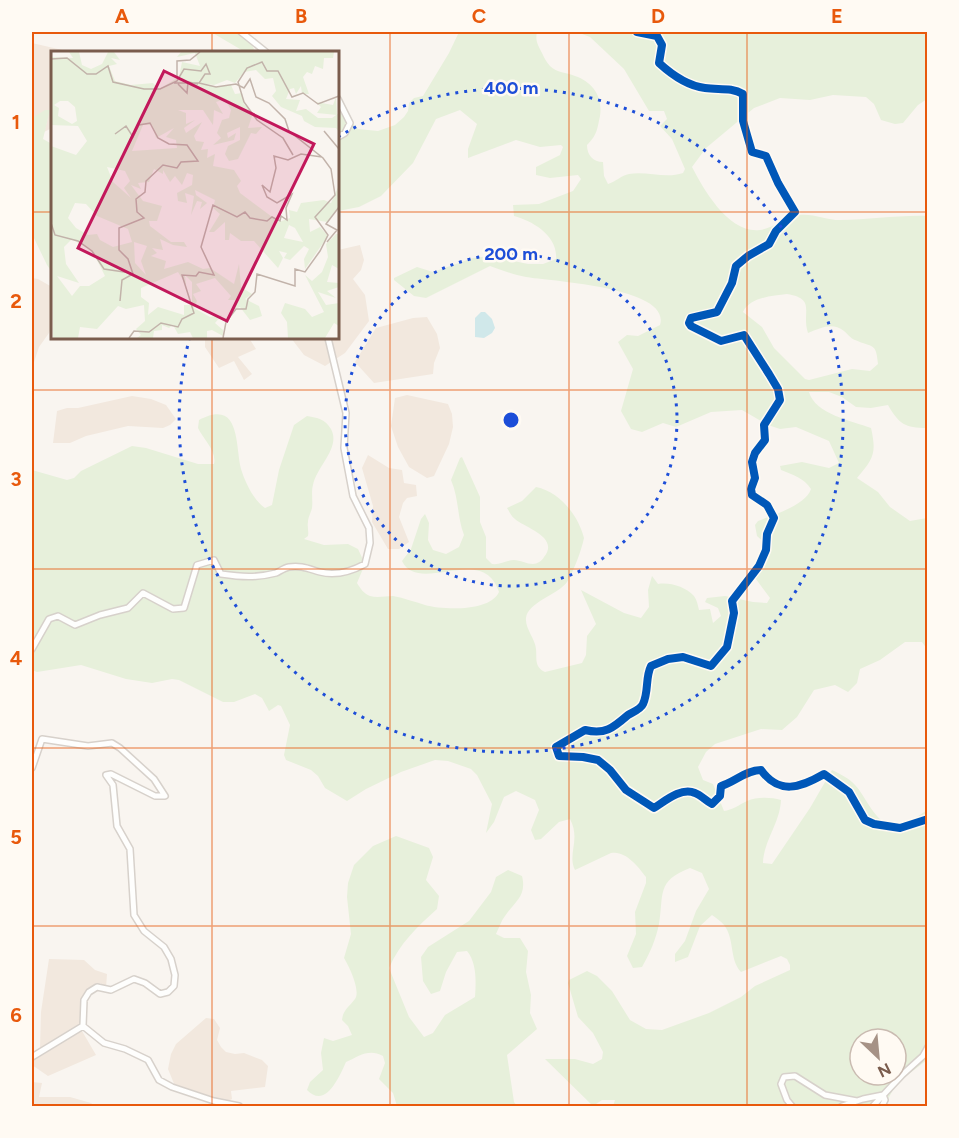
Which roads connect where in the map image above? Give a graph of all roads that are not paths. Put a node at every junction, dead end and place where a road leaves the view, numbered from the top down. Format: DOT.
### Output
graph roads {
  1 [pos="241,32"];
  2 [pos="637,32"];
  3 [pos="265,51"];
  4 [pos="339,101"];
  5 [pos="339,136"];
  6 [pos="328,339"];
  7 [pos="32,649"];
  8 [pos="32,768"];
  9 [pos="927,819"];
  10 [pos="83,1026"];
  11 [pos="927,1047"];
  12 [pos="32,1057"];
  13 [pos="883,1095"];
  14 [pos="857,1101"];
  15 [pos="239,1107"];
  16 [pos="792,1107"];
  17 [pos="842,1107"];
  18 [pos="873,1107"];
  19 [pos="882,1107"];
  1 -- 3 [label="street"];
  2 -- 9 [label="street"];
  4 -- 5 [label="street"];
  6 -- 7 [label="street"];
  8 -- 10 [label="street"];
  10 -- 12 [label="street"];
  10 -- 15 [label="street"];
  11 -- 13 [label="street"];
  13 -- 14 [label="street"];
  13 -- 18 [label="street"];
  13 -- 19 [label="street"];
  14 -- 16 [label="street"];
  14 -- 17 [label="street"];
}
